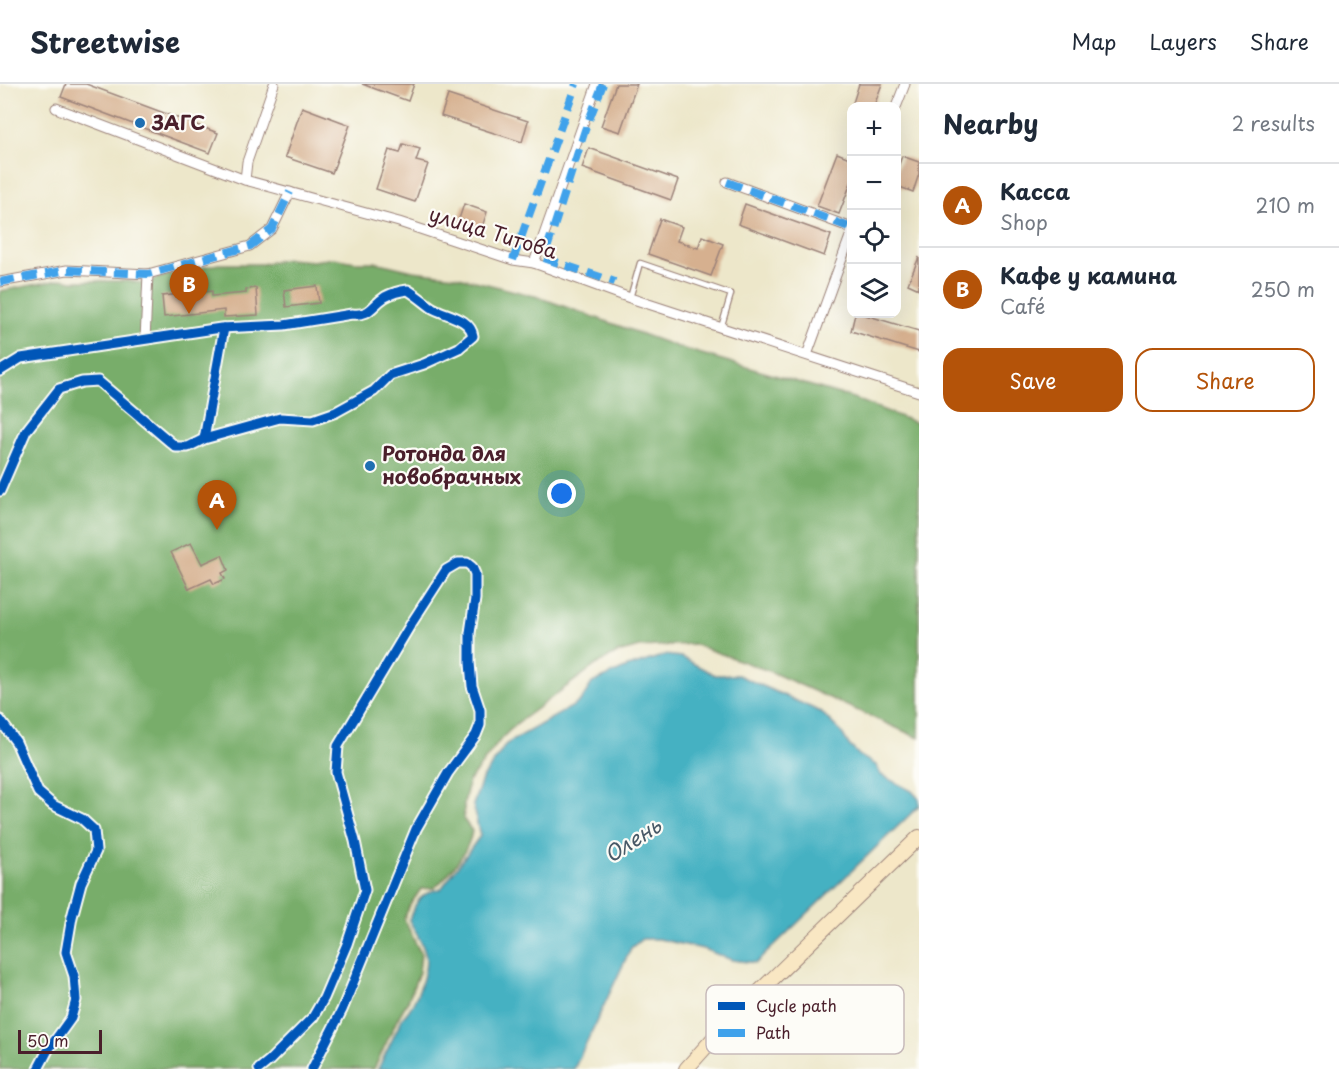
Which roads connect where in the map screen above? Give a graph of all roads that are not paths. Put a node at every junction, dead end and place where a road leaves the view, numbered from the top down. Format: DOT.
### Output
graph roads {
  1 [pos="274,84"];
  2 [pos="597,84"];
  3 [pos="905,84"];
  4 [pos="899,102"];
  5 [pos="56,108"];
  6 [pos="245,180"];
  7 [pos="728,182"];
  8 [pos="290,192"];
  9 [pos="847,227"];
  10 [pos="847,243"];
  11 [pos="534,263"];
  12 [pos="148,274"];
  13 [pos="0,282"];
  14 [pos="630,298"];
  15 [pos="720,328"];
  16 [pos="145,340"];
  17 [pos="807,355"];
  18 [pos="919,392"];
  19 [pos="919,837"];
  20 [pos="766,985"];
  21 [pos="706,1047"];
  22 [pos="686,1069"];
  1 -- 6 [label="street"];
  2 -- 11 [label="street"];
  3 -- 4 [label="street"];
  5 -- 6 [label="street, улица Титова"];
  6 -- 8 [label="street, улица Титова"];
  7 -- 9 [label="street"];
  8 -- 11 [label="street, улица Титова"];
  8 -- 12 [label="street"];
  10 -- 17 [label="street"];
  11 -- 14 [label="street, улица Титова"];
  12 -- 13 [label="street"];
  12 -- 16 [label="street"];
  14 -- 15 [label="street, улица Титова"];
  14 -- 15 [label="lane"];
  15 -- 17 [label="street, улица Титова"];
  17 -- 18 [label="street, улица Титова"];
  19 -- 20 [label="main road"];
  21 -- 22 [label="main road"];
}
